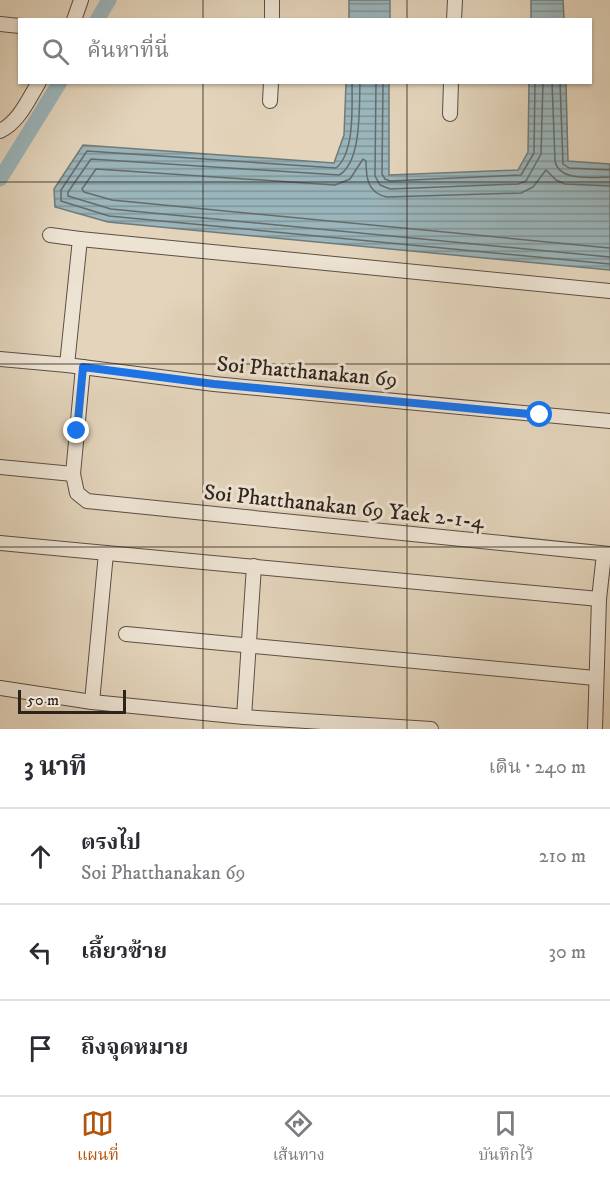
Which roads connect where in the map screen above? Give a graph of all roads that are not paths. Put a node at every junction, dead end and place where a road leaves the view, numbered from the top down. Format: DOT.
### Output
graph roads {
  1 [pos="81,0"];
  2 [pos="272,0"];
  3 [pos="455,0"];
  4 [pos="75,18"];
  5 [pos="272,18"];
  6 [pos="454,18"];
  7 [pos="0,24"];
  8 [pos="18,26"];
  9 [pos="38,84"];
  10 [pos="271,84"];
  11 [pos="452,84"];
  12 [pos="270,101"];
  13 [pos="450,114"];
  14 [pos="4,129"];
  15 [pos="50,235"];
  16 [pos="80,239"];
  17 [pos="610,291"];
  18 [pos="0,359"];
  19 [pos="67,365"];
  20 [pos="83,367"];
  21 [pos="610,421"];
  22 [pos="0,466"];
  23 [pos="73,474"];
  24 [pos="0,543"];
  25 [pos="106,553"];
  26 [pos="607,554"];
  27 [pos="254,567"];
  28 [pos="599,599"];
  29 [pos="126,634"];
  30 [pos="249,645"];
  31 [pos="595,678"];
  32 [pos="0,688"];
  33 [pos="92,702"];
  34 [pos="244,717"];
  35 [pos="274,724"];
  36 [pos="431,729"];
  37 [pos="595,729"];
  1 -- 4 [label="street"];
  2 -- 5 [label="street"];
  3 -- 6 [label="street"];
  7 -- 8 [label="street"];
  9 -- 14 [label="street"];
  10 -- 12 [label="street"];
  11 -- 13 [label="street"];
  15 -- 16 [label="street"];
  16 -- 17 [label="street"];
  16 -- 19 [label="street"];
  18 -- 19 [label="street, Soi Phatthanakan 69"];
  19 -- 20 [label="street, Soi Phatthanakan 69"];
  20 -- 21 [label="street, Soi Phatthanakan 69"];
  20 -- 23 [label="street"];
  22 -- 23 [label="street"];
  23 -- 26 [label="street, Soi Phatthanakan 69 Yaek 2-1-4"];
  24 -- 25 [label="street"];
  25 -- 27 [label="street"];
  25 -- 33 [label="street"];
  26 -- 28 [label="street"];
  27 -- 28 [label="street"];
  27 -- 30 [label="street"];
  28 -- 31 [label="street"];
  29 -- 30 [label="street"];
  30 -- 31 [label="street"];
  30 -- 34 [label="street"];
  31 -- 37 [label="street"];
  32 -- 33 [label="street"];
  33 -- 34 [label="street"];
  34 -- 35 [label="street"];
  35 -- 36 [label="street"];
}
